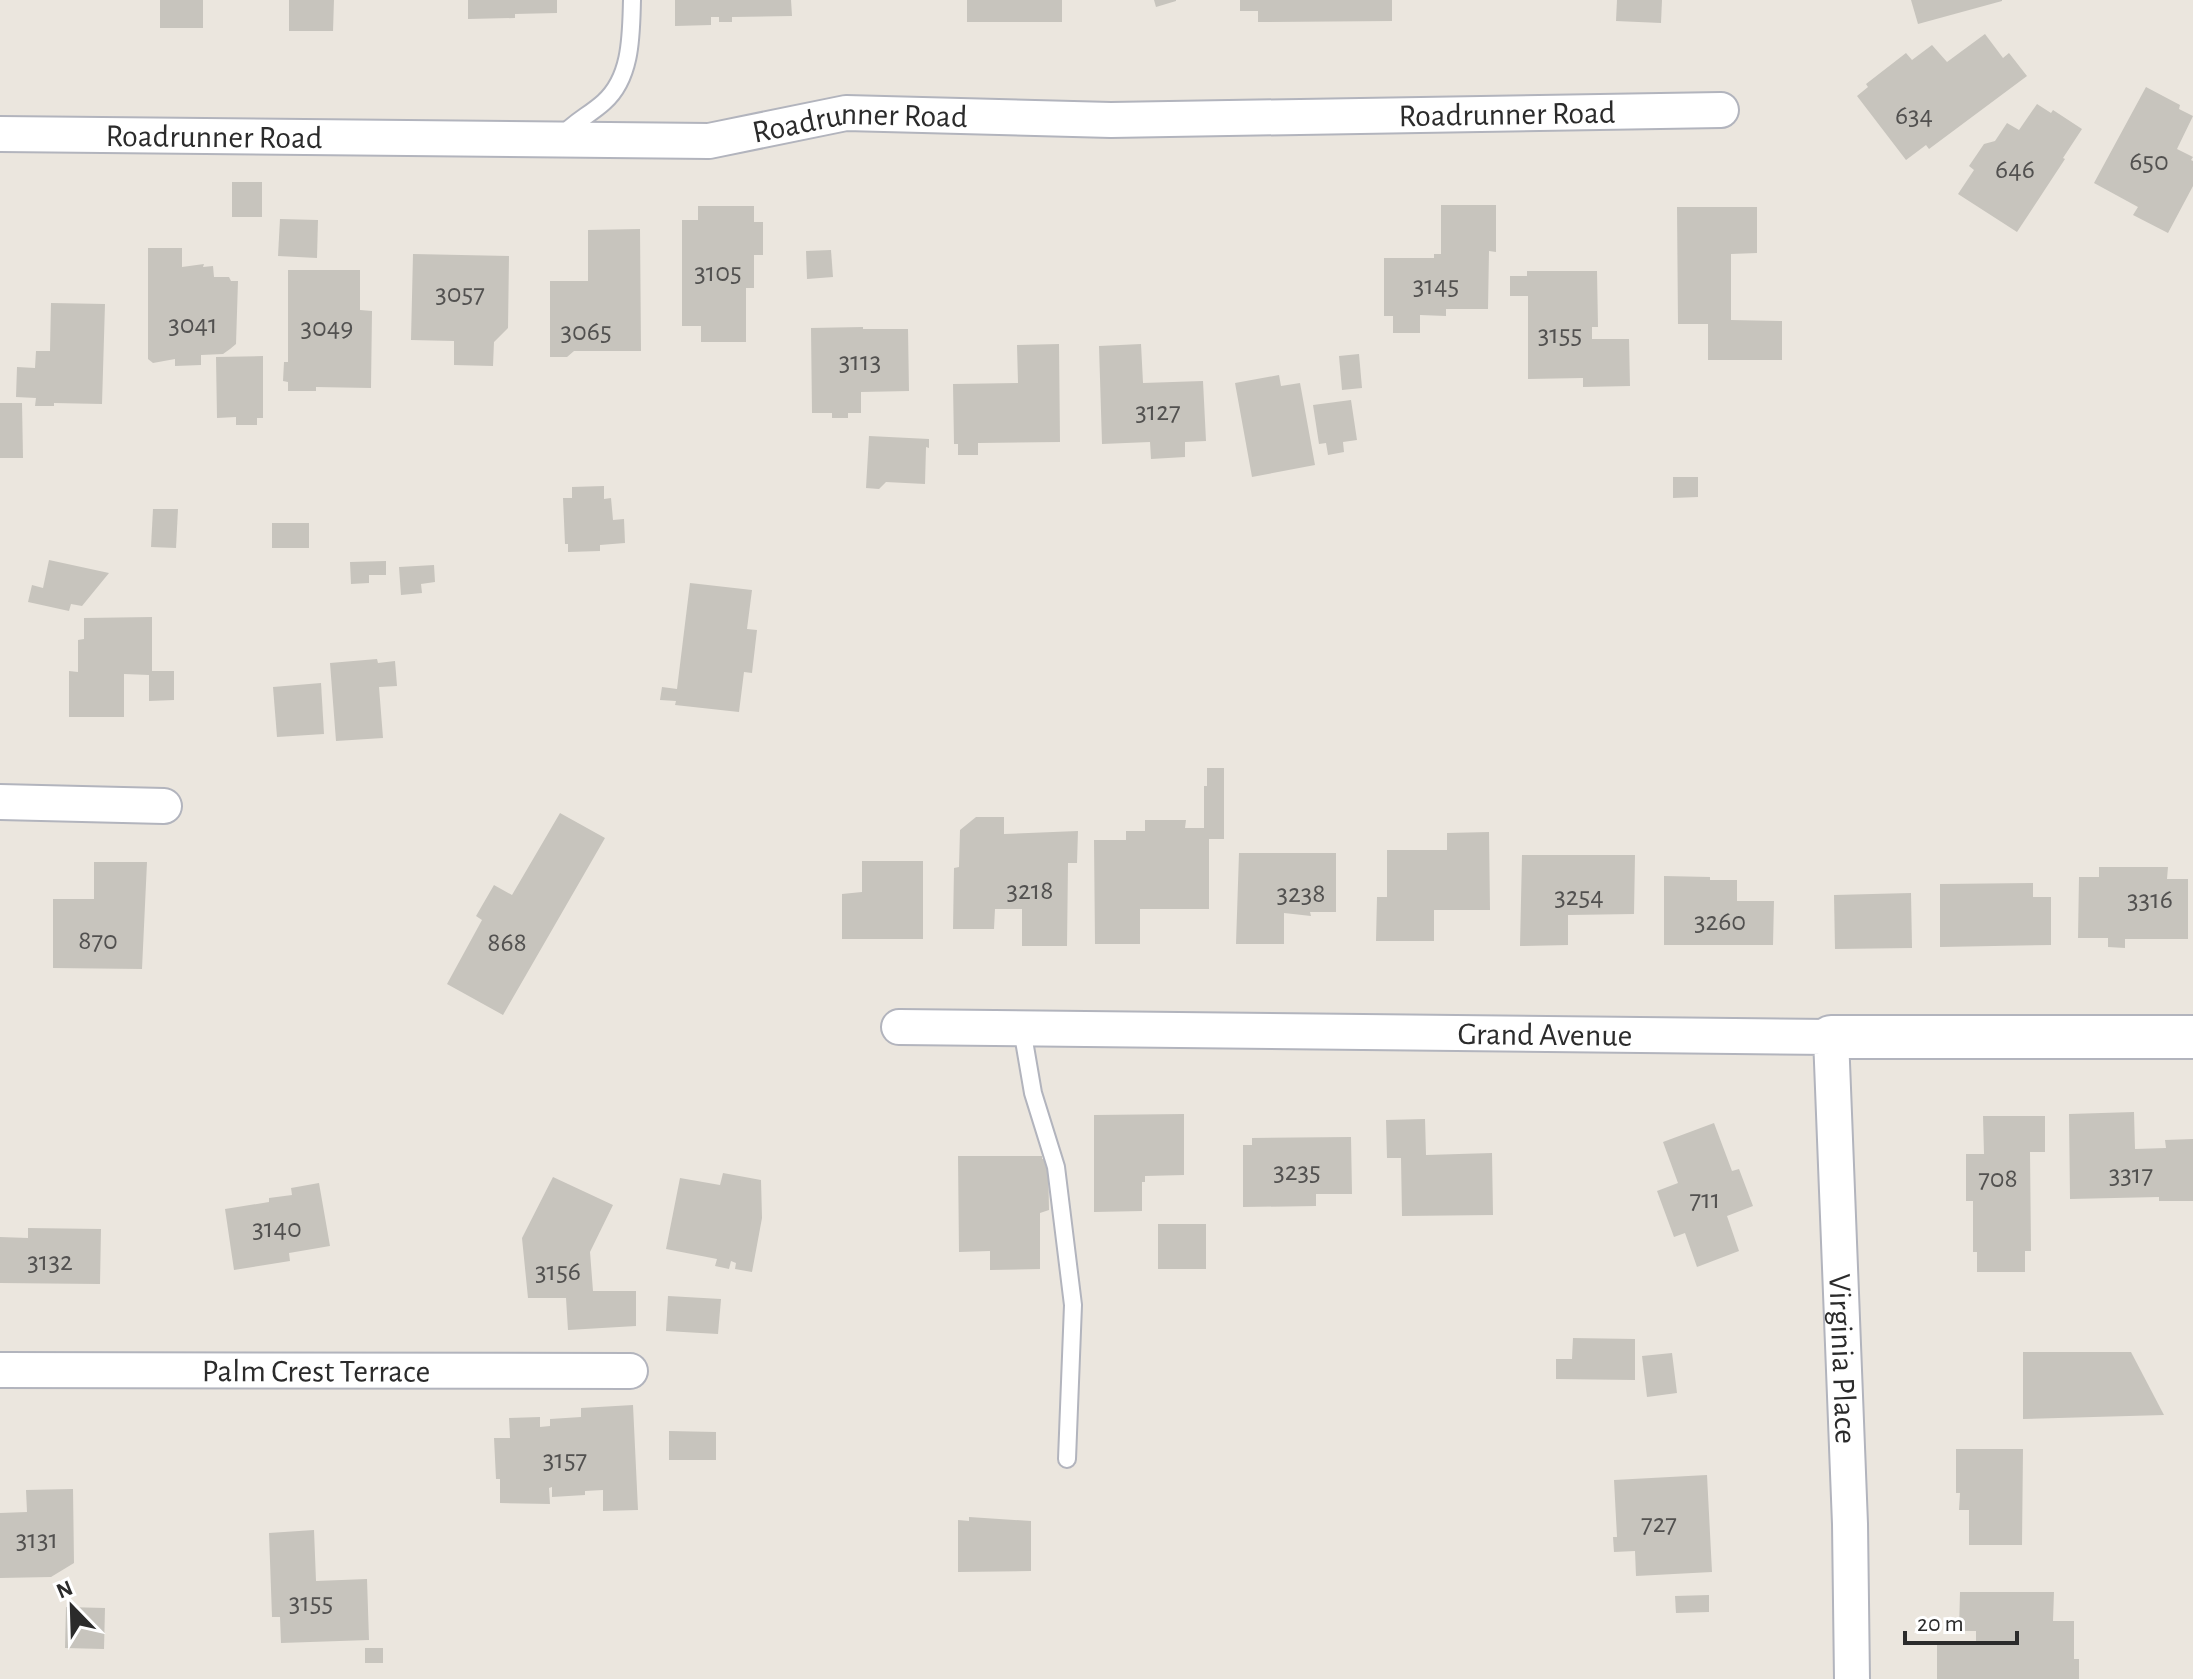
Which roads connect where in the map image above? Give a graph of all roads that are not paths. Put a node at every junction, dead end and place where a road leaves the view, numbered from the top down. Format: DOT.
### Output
graph roads {
  1 [pos="632,0"];
  2 [pos="1721,110"];
  3 [pos="0,134"];
  4 [pos="559,139"];
  5 [pos="0,802"];
  6 [pos="164,806"];
  7 [pos="899,1027"];
  8 [pos="1022,1029"];
  9 [pos="1831,1037"];
  10 [pos="2193,1037"];
  11 [pos="0,1370"];
  12 [pos="630,1371"];
  13 [pos="1067,1459"];
  14 [pos="1852,1679"];
  1 -- 4 [label="lane"];
  2 -- 4 [label="street, Roadrunner Road"];
  3 -- 4 [label="street, Roadrunner Road"];
  5 -- 6 [label="street"];
  7 -- 8 [label="street, Grand Avenue"];
  8 -- 9 [label="street, Grand Avenue"];
  8 -- 13 [label="lane"];
  9 -- 10 [label="street, Grand Avenue"];
  9 -- 14 [label="street, Virginia Place"];
  11 -- 12 [label="street, Palm Crest Terrace"];
}
